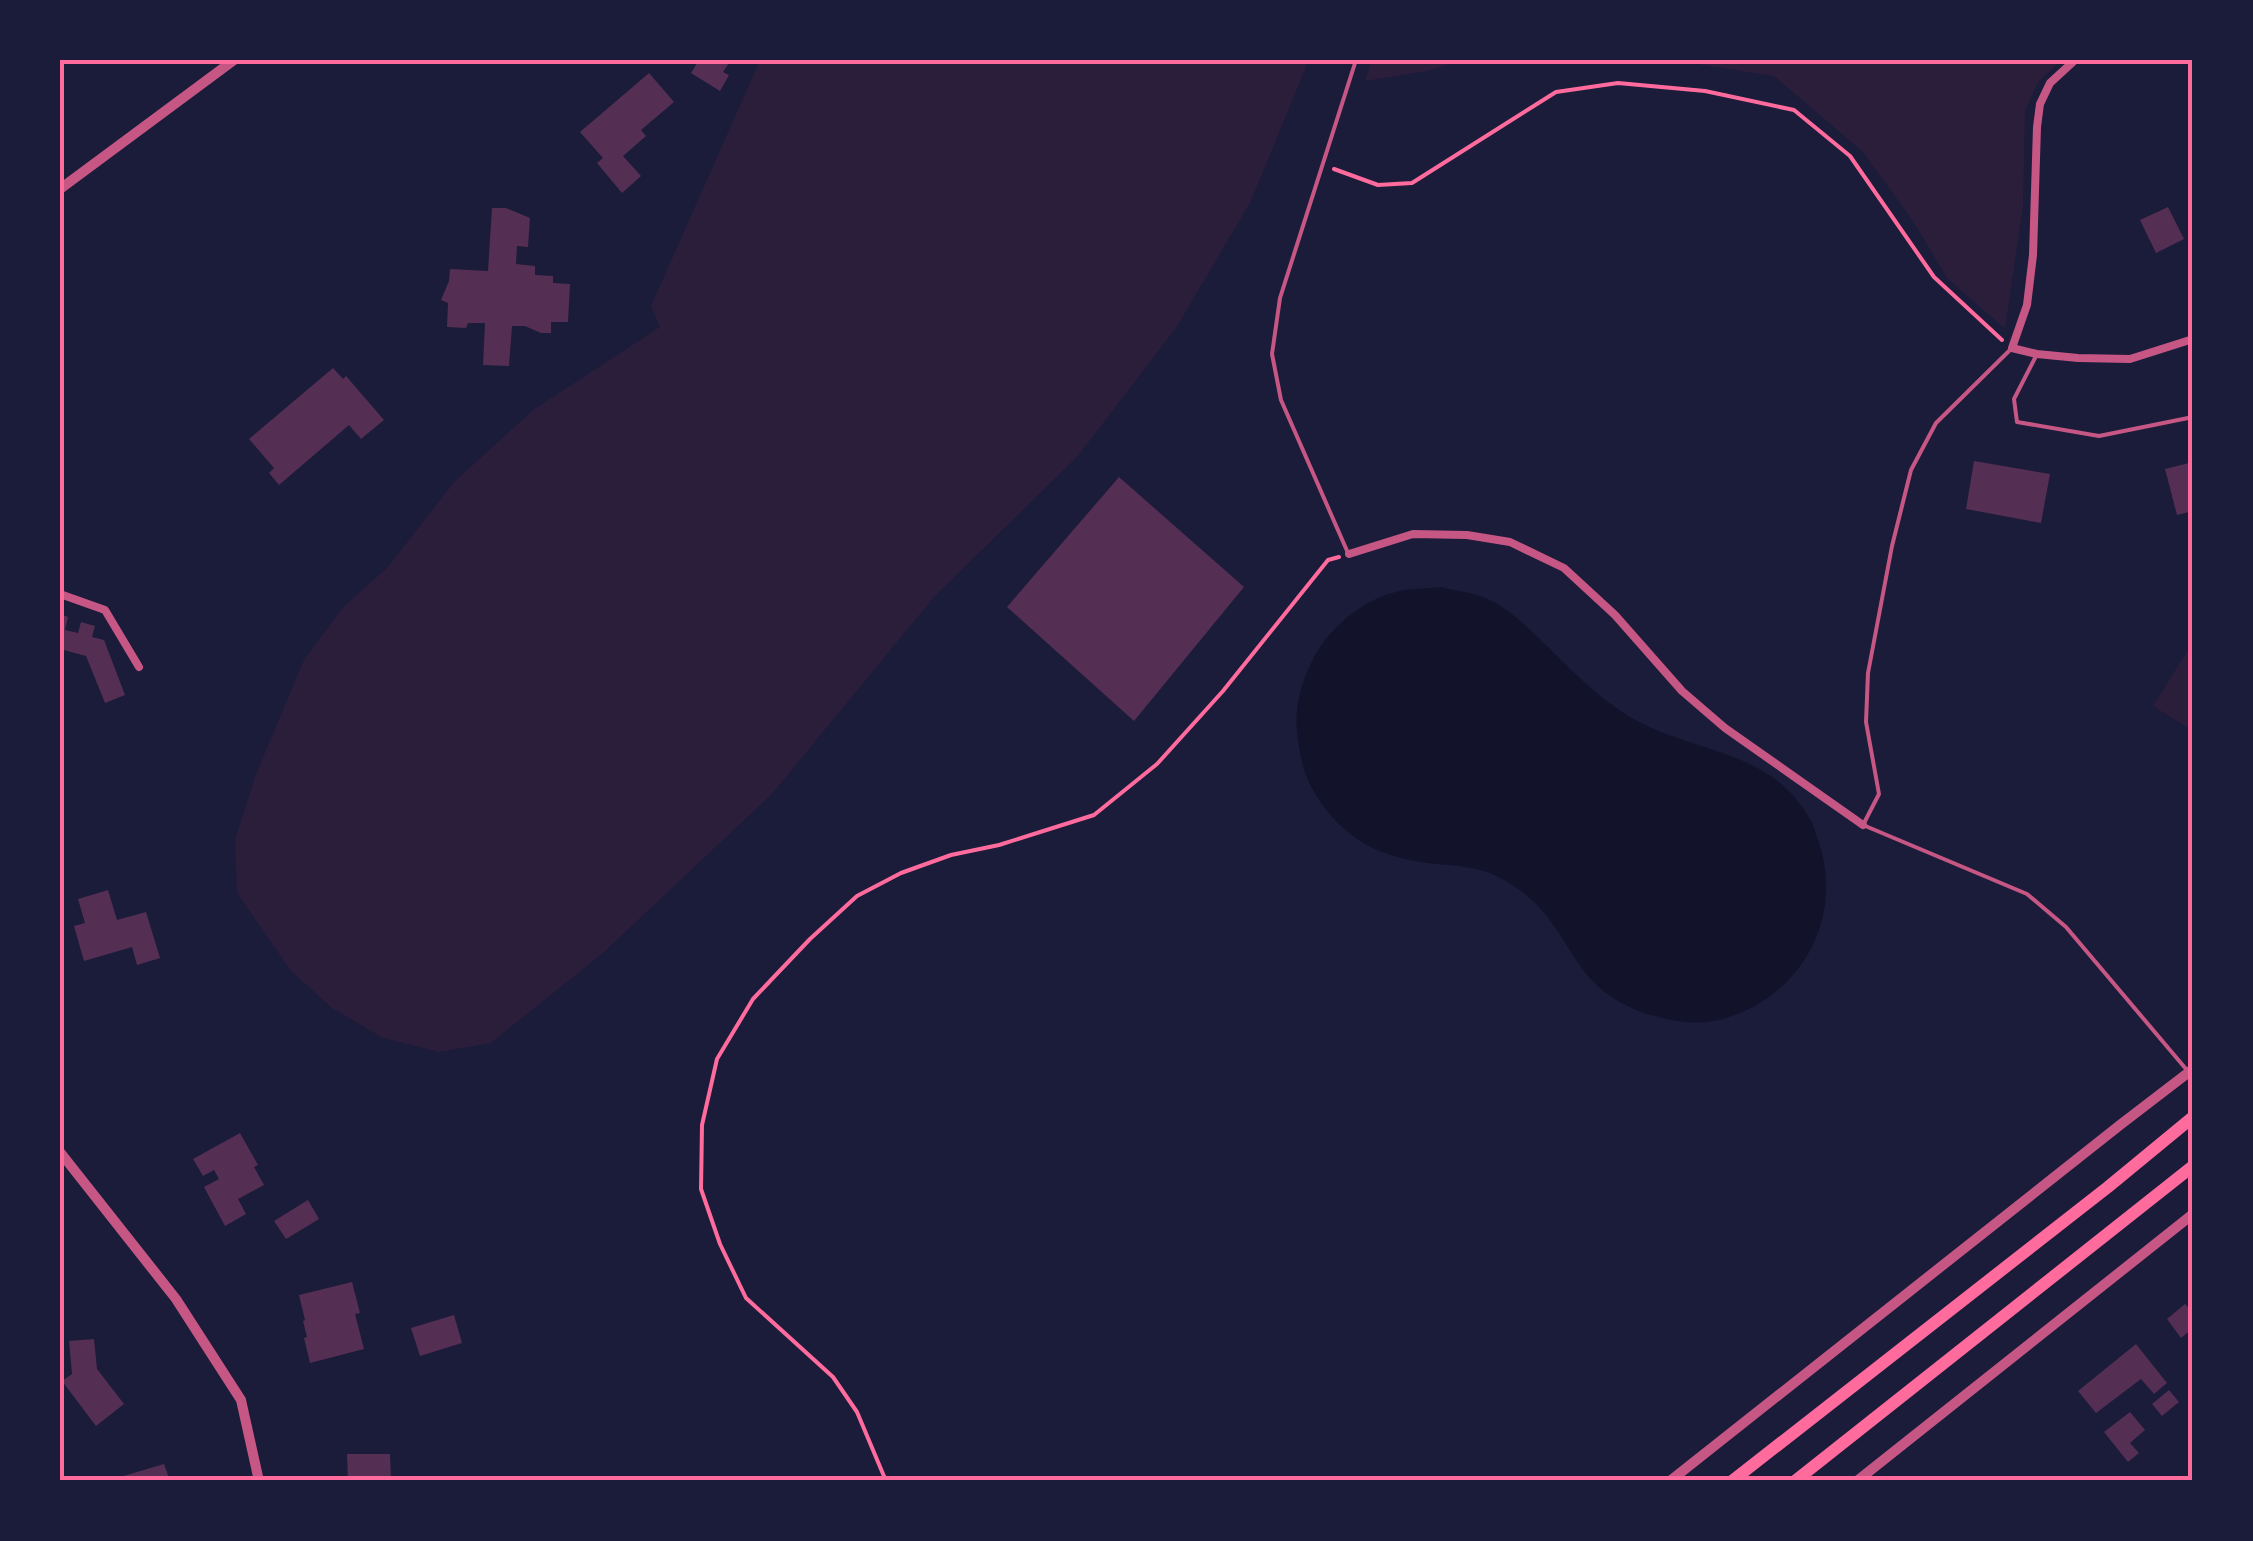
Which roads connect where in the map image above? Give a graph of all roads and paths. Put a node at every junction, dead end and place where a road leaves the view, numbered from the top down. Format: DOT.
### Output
graph roads {
  1 [pos="234,60"];
  2 [pos="1356,60"];
  3 [pos="2075,60"];
  4 [pos="1324,166"];
  5 [pos="60,189"];
  6 [pos="2193,339"];
  7 [pos="2012,348"];
  8 [pos="2037,354"];
  9 [pos="2193,417"];
  10 [pos="1348,554"];
  11 [pos="60,594"];
  12 [pos="140,667"];
  13 [pos="1864,825"];
  14 [pos="2191,1071"];
  15 [pos="2193,1117"];
  16 [pos="60,1152"];
  17 [pos="2193,1166"];
  18 [pos="2193,1214"];
  19 [pos="259,1481"];
  20 [pos="886,1481"];
  21 [pos="1670,1481"];
  22 [pos="1732,1481"];
  23 [pos="1795,1481"];
  24 [pos="1857,1481"];
  1 -- 5 [label="street"];
  2 -- 4 [label="lane"];
  3 -- 7 [label="street"];
  4 -- 7 [label="path"];
  4 -- 10 [label="lane"];
  6 -- 8 [label="street"];
  7 -- 8 [label="street"];
  7 -- 13 [label="lane"];
  8 -- 9 [label="lane"];
  10 -- 13 [label="street"];
  10 -- 20 [label="path"];
  11 -- 12 [label="street"];
  13 -- 14 [label="lane"];
  14 -- 21 [label="street"];
  15 -- 22 [label="main road"];
  16 -- 19 [label="street"];
  17 -- 23 [label="main road"];
  18 -- 24 [label="street"];
}
